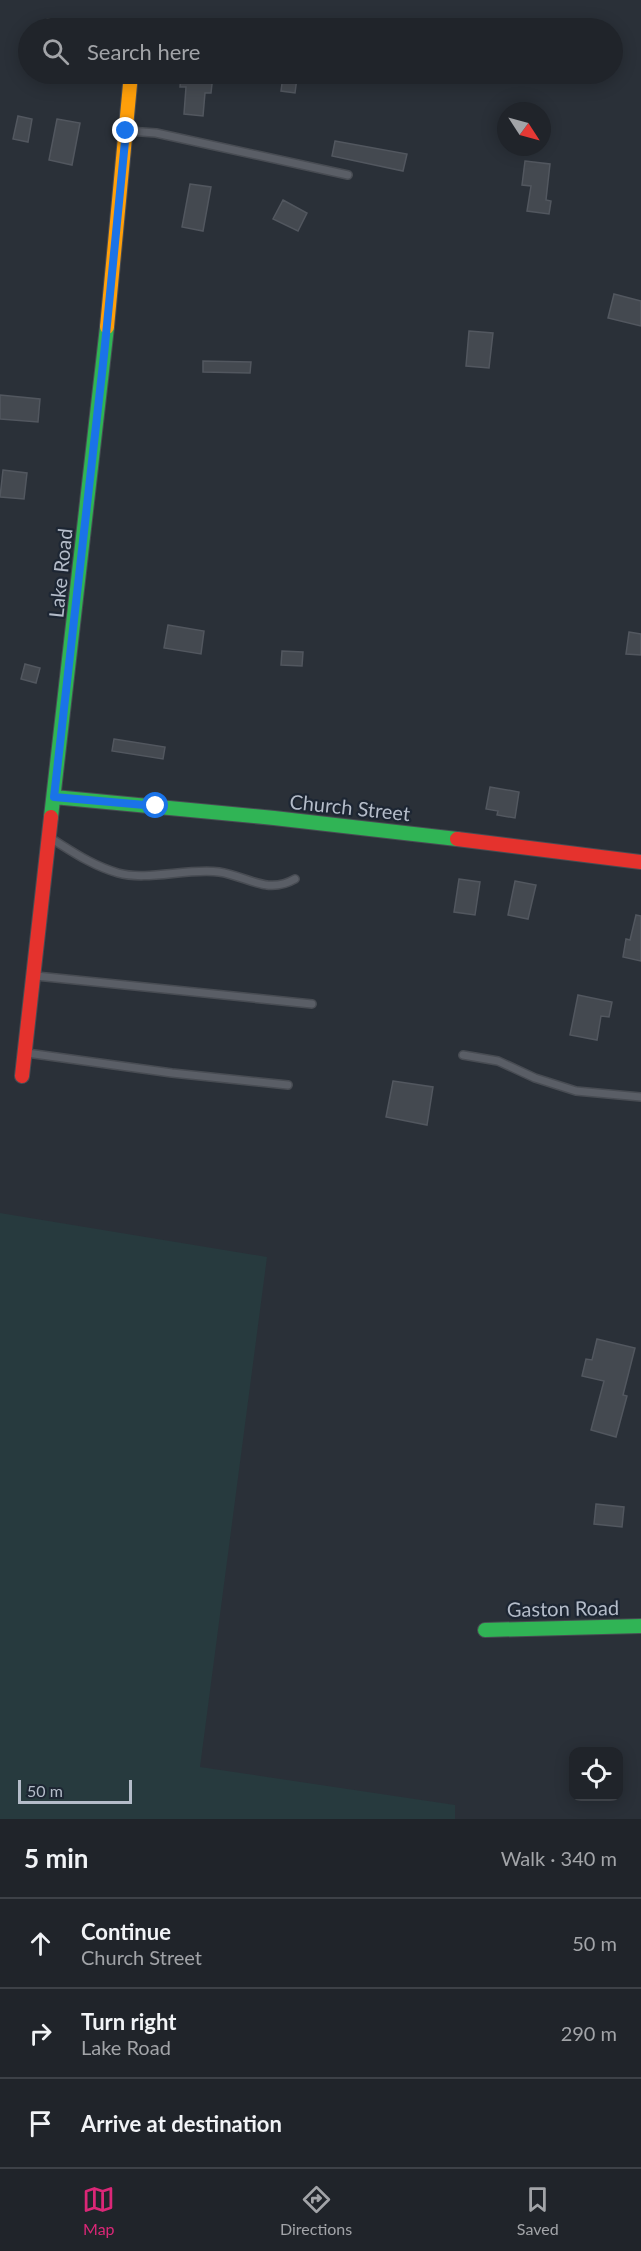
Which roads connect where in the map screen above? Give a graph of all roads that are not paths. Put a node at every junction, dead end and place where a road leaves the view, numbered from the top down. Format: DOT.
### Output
graph roads {
  1 [pos="130,84"];
  2 [pos="126,131"];
  3 [pos="348,175"];
  4 [pos="54,797"];
  5 [pos="50,837"];
  6 [pos="641,862"];
  7 [pos="295,879"];
  8 [pos="33,975"];
  9 [pos="312,1004"];
  10 [pos="24,1053"];
  11 [pos="463,1055"];
  12 [pos="22,1076"];
  13 [pos="288,1085"];
  14 [pos="641,1097"];
  15 [pos="641,1626"];
  16 [pos="485,1630"];
  1 -- 2 [label="street, Lake Road"];
  2 -- 3 [label="lane"];
  2 -- 4 [label="street, Lake Road"];
  4 -- 5 [label="street, Lake Road"];
  4 -- 6 [label="street, Church Street"];
  5 -- 7 [label="lane"];
  5 -- 8 [label="street, Lake Road"];
  8 -- 9 [label="lane"];
  8 -- 10 [label="street, Lake Road"];
  10 -- 12 [label="street, Lake Road"];
  10 -- 13 [label="lane"];
  11 -- 14 [label="lane"];
  15 -- 16 [label="street, Gaston Road"];
}
